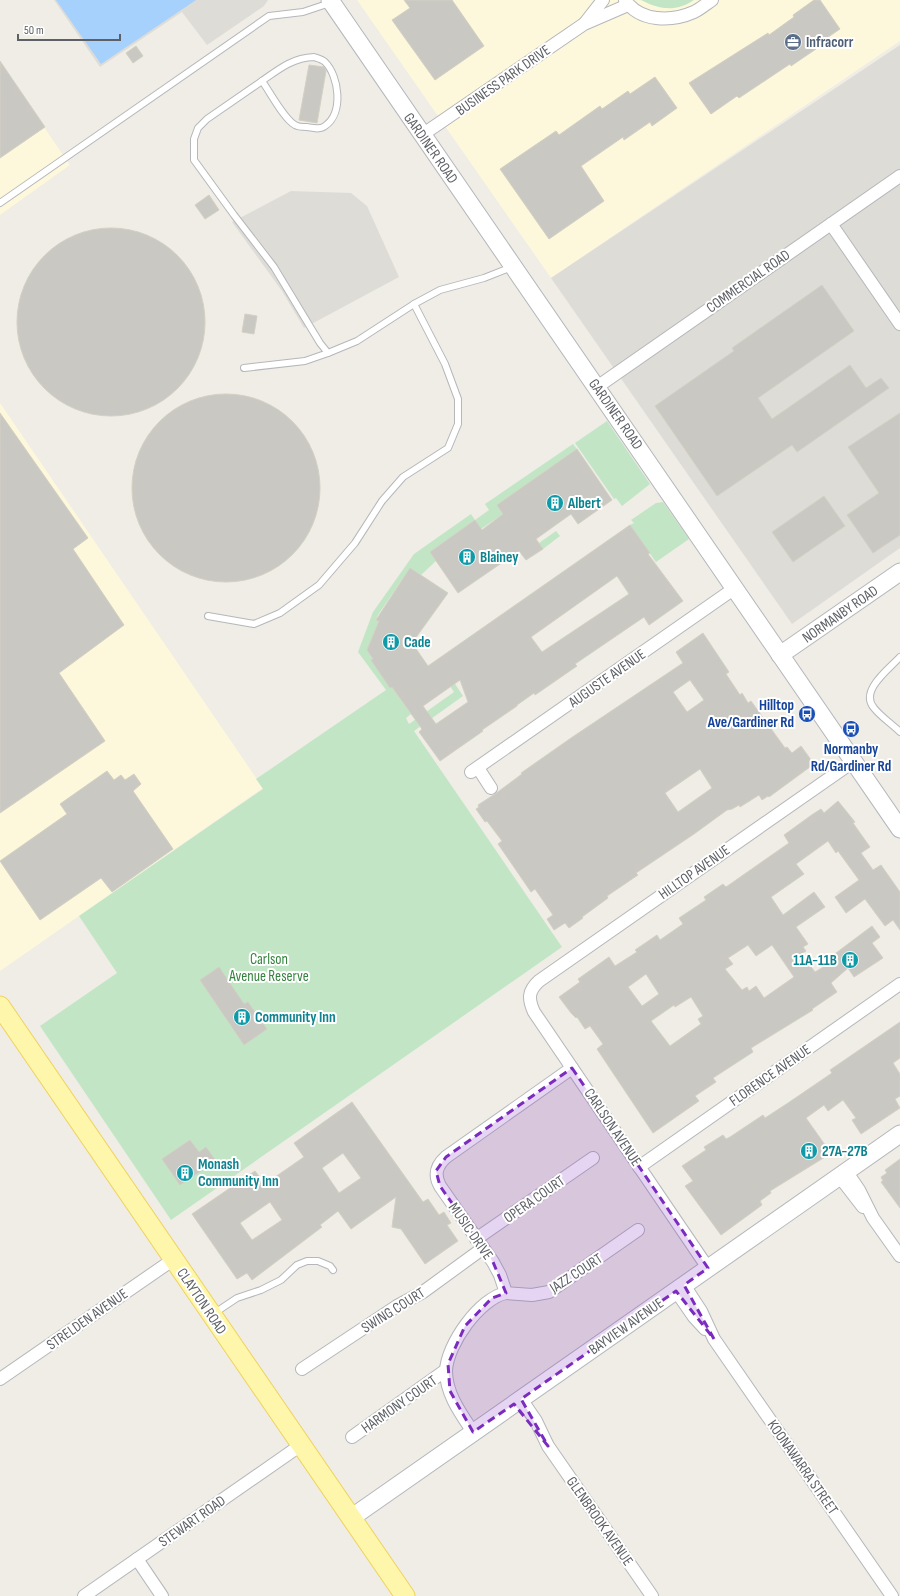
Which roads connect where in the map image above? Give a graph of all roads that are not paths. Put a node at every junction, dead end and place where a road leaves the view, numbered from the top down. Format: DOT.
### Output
graph roads {
  1 [pos="603,0"];
  2 [pos="712,0"];
  3 [pos="331,1"];
  4 [pos="627,2"];
  5 [pos="584,24"];
  6 [pos="262,81"];
  7 [pos="422,135"];
  8 [pos="900,176"];
  9 [pos="0,203"];
  10 [pos="831,224"];
  11 [pos="513,266"];
  12 [pos="414,304"];
  13 [pos="900,324"];
  14 [pos="328,353"];
  15 [pos="244,368"];
  16 [pos="598,388"];
  17 [pos="900,572"];
  18 [pos="735,588"];
  19 [pos="208,616"];
  20 [pos="780,655"];
  21 [pos="900,657"];
  22 [pos="900,732"];
  23 [pos="854,761"];
  24 [pos="491,788"];
  25 [pos="898,821"];
  26 [pos="535,984"];
  27 [pos="900,984"];
  28 [pos="0,1006"];
  29 [pos="572,1068"];
  30 [pos="900,1134"];
  31 [pos="593,1158"];
  32 [pos="639,1167"];
  33 [pos="843,1174"];
  34 [pos="638,1230"];
  35 [pos="479,1244"];
  36 [pos="900,1256"];
  37 [pos="174,1259"];
  38 [pos="708,1268"];
  39 [pos="333,1270"];
  40 [pos="680,1288"];
  41 [pos="506,1293"];
  42 [pos="212,1314"];
  43 [pos="302,1369"];
  44 [pos="446,1370"];
  45 [pos="0,1379"];
  46 [pos="517,1401"];
  47 [pos="473,1432"];
  48 [pos="352,1437"];
  49 [pos="301,1445"];
  50 [pos="351,1518"];
  51 [pos="137,1559"];
  52 [pos="84,1596"];
  53 [pos="162,1596"];
  54 [pos="405,1596"];
  55 [pos="652,1596"];
  56 [pos="892,1596"];
  1 -- 5 [label="street, BUSINESS PARK DRIVE"];
  2 -- 4 [label="street, BUSINESS PARK DRIVE"];
  3 -- 7 [label="street, GARDINER ROAD"];
  3 -- 9 [label="lane"];
  4 -- 5 [label="street, BUSINESS PARK DRIVE"];
  5 -- 7 [label="street, BUSINESS PARK DRIVE"];
  6 -- 6 [label="lane"];
  6 -- 14 [label="lane"];
  7 -- 11 [label="street, GARDINER ROAD"];
  8 -- 10 [label="street, COMMERCIAL ROAD"];
  10 -- 13 [label="street"];
  10 -- 16 [label="street, COMMERCIAL ROAD"];
  11 -- 12 [label="lane"];
  11 -- 16 [label="street, GARDINER ROAD"];
  12 -- 14 [label="lane"];
  12 -- 19 [label="lane"];
  14 -- 15 [label="lane"];
  16 -- 18 [label="street, GARDINER ROAD"];
  17 -- 20 [label="street, NORMANBY ROAD"];
  18 -- 20 [label="street, GARDINER ROAD"];
  18 -- 24 [label="street, AUGUSTE AVENUE"];
  20 -- 23 [label="street, GARDINER ROAD"];
  21 -- 22 [label="lane"];
  23 -- 25 [label="street, GARDINER ROAD"];
  23 -- 26 [label="street, HILLTOP AVENUE"];
  26 -- 29 [label="street, CARLSON AVENUE"];
  27 -- 32 [label="street, FLORENCE AVENUE"];
  28 -- 37 [label="main road, CLAYTON ROAD"];
  29 -- 32 [label="street, CARLSON AVENUE"];
  29 -- 35 [label="street, MUSIC DRIVE"];
  30 -- 33 [label="street, BAYVIEW AVENUE"];
  31 -- 35 [label="street, OPERA COURT"];
  32 -- 38 [label="street, CARLSON AVENUE"];
  33 -- 36 [label="street"];
  33 -- 38 [label="street, BAYVIEW AVENUE"];
  34 -- 41 [label="street, JAZZ COURT"];
  35 -- 41 [label="street, MUSIC DRIVE"];
  35 -- 43 [label="street, SWING COURT"];
  37 -- 42 [label="main road, CLAYTON ROAD"];
  37 -- 45 [label="street, STRELDEN AVENUE"];
  38 -- 40 [label="street, BAYVIEW AVENUE"];
  39 -- 42 [label="lane"];
  40 -- 46 [label="street, BAYVIEW AVENUE"];
  40 -- 56 [label="street, KOONAWARRA STREET"];
  41 -- 44 [label="street"];
  42 -- 49 [label="main road, CLAYTON ROAD"];
  44 -- 47 [label="street"];
  44 -- 48 [label="street, HARMONY COURT"];
  46 -- 47 [label="street, BAYVIEW AVENUE"];
  46 -- 55 [label="street, GLENBROOK AVENUE"];
  47 -- 50 [label="street, BAYVIEW AVENUE"];
  49 -- 50 [label="main road, CLAYTON ROAD"];
  49 -- 51 [label="street, STEWART ROAD"];
  50 -- 54 [label="main road, CLAYTON ROAD"];
  51 -- 52 [label="street, STEWART ROAD"];
  51 -- 53 [label="street"];
}
